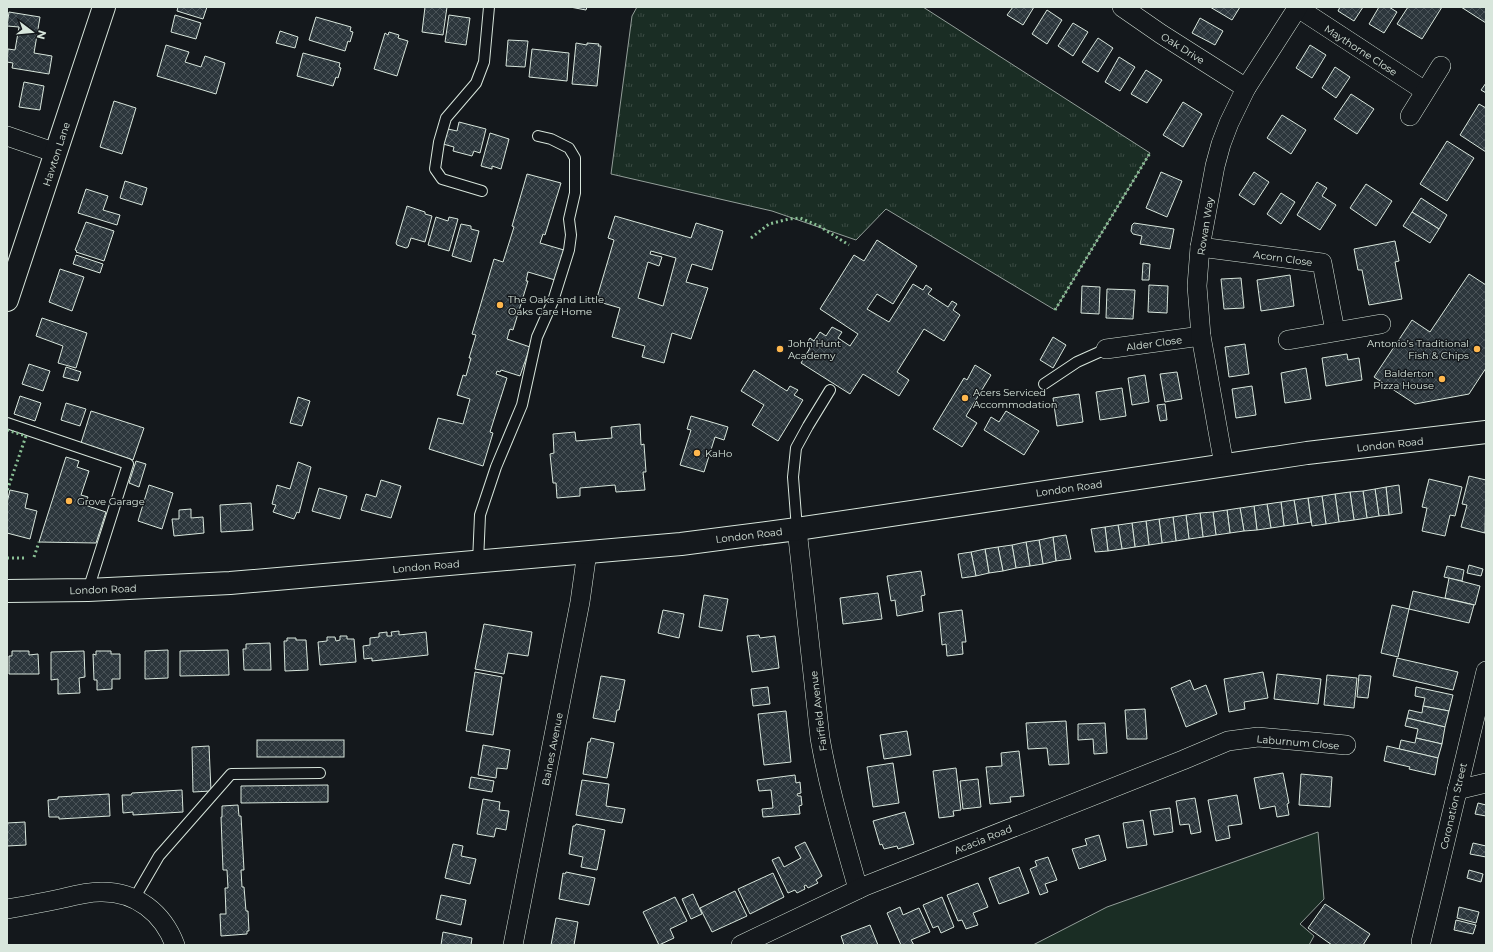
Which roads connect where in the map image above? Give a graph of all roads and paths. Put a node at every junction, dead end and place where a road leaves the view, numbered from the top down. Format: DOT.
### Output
graph roads {
  1 [pos="104,7"];
  2 [pos="489,7"];
  3 [pos="1122,7"];
  4 [pos="1298,8"];
  5 [pos="1441,66"];
  6 [pos="1246,88"];
  7 [pos="1425,91"];
  8 [pos="1410,116"];
  9 [pos="7,136"];
  10 [pos="538,136"];
  11 [pos="56,153"];
  12 [pos="482,191"];
  13 [pos="1200,247"];
  14 [pos="7,300"];
  15 [pos="1381,324"];
  16 [pos="1336,331"];
  17 [pos="1201,336"];
  18 [pos="1288,340"];
  19 [pos="1106,349"];
  20 [pos="1044,384"];
  21 [pos="830,390"];
  22 [pos="7,423"];
  23 [pos="1486,432"];
  24 [pos="1224,465"];
  25 [pos="797,529"];
  26 [pos="587,552"];
  27 [pos="478,562"];
  28 [pos="88,590"];
  29 [pos="7,592"];
  30 [pos="1486,671"];
  31 [pos="1228,741"];
  32 [pos="1346,745"];
  33 [pos="320,773"];
  34 [pos="1486,783"];
  35 [pos="1457,790"];
  36 [pos="858,889"];
  37 [pos="134,899"];
  38 [pos="7,909"];
  39 [pos="1421,943"];
  40 [pos="175,945"];
  41 [pos="513,945"];
  42 [pos="741,945"];
  1 -- 11 [label="main road, Hawton Lane"];
  2 -- 12 [label="lane"];
  3 -- 6 [label="street, Oak Drive"];
  4 -- 6 [label="street, Rowan Way"];
  4 -- 7 [label="street, Maythorne Close"];
  5 -- 7 [label="street"];
  6 -- 13 [label="street, Rowan Way"];
  7 -- 8 [label="street"];
  9 -- 11 [label="street"];
  10 -- 27 [label="lane"];
  11 -- 14 [label="main road, Hawton Lane"];
  13 -- 16 [label="street, Acorn Close"];
  13 -- 17 [label="street, Rowan Way"];
  15 -- 16 [label="street"];
  16 -- 18 [label="street"];
  17 -- 19 [label="street, Alder Close"];
  17 -- 24 [label="street, Rowan Way"];
  19 -- 20 [label="lane"];
  21 -- 25 [label="lane"];
  22 -- 28 [label="lane"];
  23 -- 24 [label="main road, London Road"];
  24 -- 25 [label="main road, London Road"];
  25 -- 26 [label="main road, London Road"];
  25 -- 36 [label="street, Fairfield Avenue"];
  26 -- 27 [label="main road, London Road"];
  26 -- 41 [label="street, Baines Avenue"];
  27 -- 28 [label="main road, London Road"];
  28 -- 29 [label="main road, London Road"];
  30 -- 35 [label="street, Coronation Street"];
  31 -- 32 [label="street, Laburnum Close"];
  31 -- 36 [label="street, Acacia Road"];
  33 -- 37 [label="lane"];
  34 -- 35 [label="street"];
  35 -- 39 [label="street, Coronation Street"];
  36 -- 42 [label="street, Acacia Road"];
  37 -- 38 [label="street"];
  37 -- 40 [label="street"];
}
